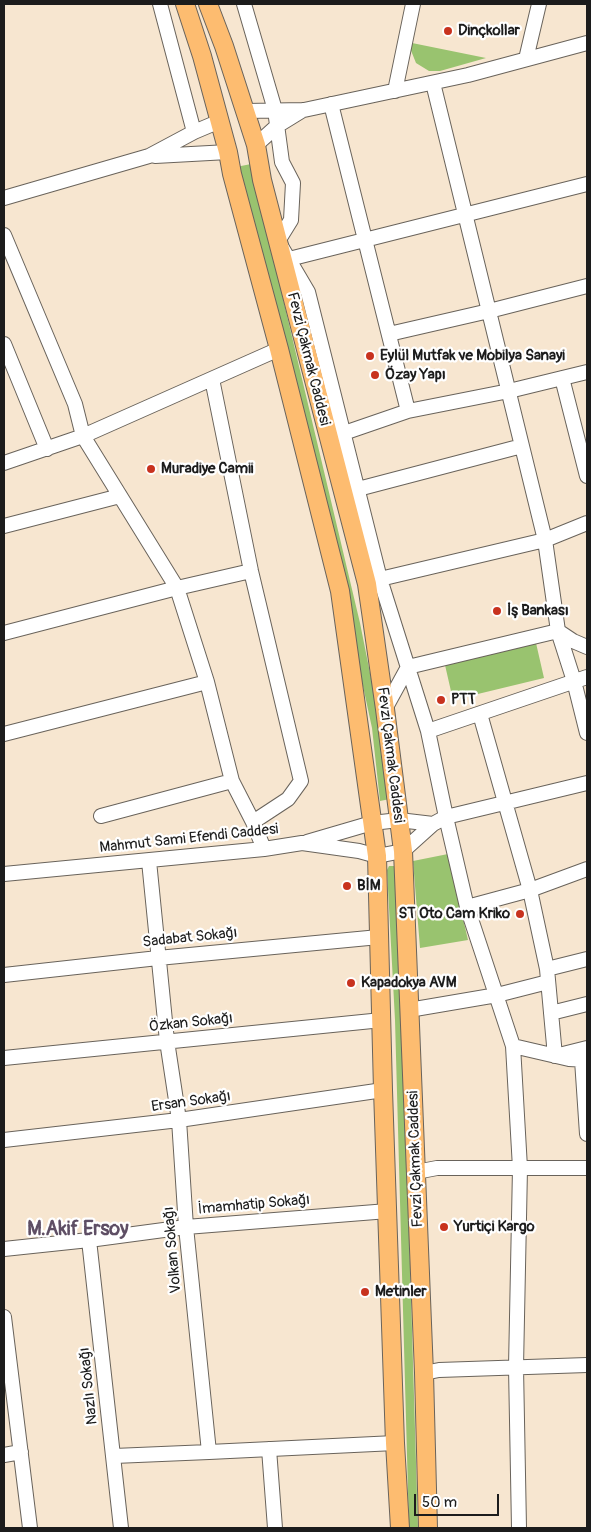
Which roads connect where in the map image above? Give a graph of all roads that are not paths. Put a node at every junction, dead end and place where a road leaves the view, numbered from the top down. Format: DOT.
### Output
graph roads {
  1 [pos="160,4"];
  2 [pos="185,4"];
  3 [pos="208,4"];
  4 [pos="244,4"];
  5 [pos="255,4"];
  6 [pos="413,4"];
  7 [pos="539,4"];
  8 [pos="252,28"];
  9 [pos="587,43"];
  10 [pos="526,59"];
  11 [pos="433,83"];
  12 [pos="395,91"];
  13 [pos="331,104"];
  14 [pos="275,110"];
  15 [pos="304,110"];
  16 [pos="246,111"];
  17 [pos="220,121"];
  18 [pos="277,126"];
  19 [pos="194,132"];
  20 [pos="256,145"];
  21 [pos="228,152"];
  22 [pos="149,156"];
  23 [pos="587,184"];
  24 [pos="4,198"];
  25 [pos="466,216"];
  26 [pos="4,235"];
  27 [pos="366,240"];
  28 [pos="278,241"];
  29 [pos="289,259"];
  30 [pos="587,286"];
  31 [pos="490,311"];
  32 [pos="389,334"];
  33 [pos="279,349"];
  34 [pos="5,352"];
  35 [pos="587,372"];
  36 [pos="562,378"];
  37 [pos="212,379"];
  38 [pos="509,391"];
  39 [pos="408,411"];
  40 [pos="344,433"];
  41 [pos="84,436"];
  42 [pos="522,446"];
  43 [pos="47,449"];
  44 [pos="584,450"];
  45 [pos="4,464"];
  46 [pos="587,476"];
  47 [pos="358,489"];
  48 [pos="120,496"];
  49 [pos="587,523"];
  50 [pos="4,526"];
  51 [pos="546,540"];
  52 [pos="250,571"];
  53 [pos="380,579"];
  54 [pos="177,588"];
  55 [pos="558,631"];
  56 [pos="4,633"];
  57 [pos="587,647"];
  58 [pos="408,667"];
  59 [pos="581,679"];
  60 [pos="207,682"];
  61 [pos="385,709"];
  62 [pos="480,714"];
  63 [pos="428,731"];
  64 [pos="587,733"];
  65 [pos="4,734"];
  66 [pos="232,781"];
  67 [pos="587,783"];
  68 [pos="505,803"];
  69 [pos="101,816"];
  70 [pos="446,817"];
  71 [pos="399,820"];
  72 [pos="254,822"];
  73 [pos="372,823"];
  74 [pos="433,824"];
  75 [pos="302,843"];
  76 [pos="264,849"];
  77 [pos="403,851"];
  78 [pos="377,856"];
  79 [pos="149,861"];
  80 [pos="587,869"];
  81 [pos="4,874"];
  82 [pos="530,890"];
  83 [pos="467,907"];
  84 [pos="379,937"];
  85 [pos="158,958"];
  86 [pos="587,959"];
  87 [pos="4,975"];
  88 [pos="547,976"];
  89 [pos="497,995"];
  90 [pos="587,1004"];
  91 [pos="409,1010"];
  92 [pos="551,1013"];
  93 [pos="382,1020"];
  94 [pos="167,1042"];
  95 [pos="513,1046"];
  96 [pos="556,1056"];
  97 [pos="585,1056"];
  98 [pos="4,1058"];
  99 [pos="383,1090"];
  100 [pos="179,1120"];
  101 [pos="587,1134"];
  102 [pos="4,1140"];
  103 [pos="520,1168"];
  104 [pos="587,1168"];
  105 [pos="416,1172"];
  106 [pos="388,1211"];
  107 [pos="186,1227"];
  108 [pos="89,1240"];
  109 [pos="4,1249"];
  110 [pos="4,1317"];
  111 [pos="5,1340"];
  112 [pos="587,1365"];
  113 [pos="516,1367"];
  114 [pos="424,1373"];
  115 [pos="395,1443"];
  116 [pos="269,1449"];
  117 [pos="21,1452"];
  118 [pos="209,1452"];
  119 [pos="4,1455"];
  120 [pos="114,1456"];
  121 [pos="30,1528"];
  122 [pos="121,1528"];
  123 [pos="275,1528"];
  124 [pos="400,1528"];
  125 [pos="428,1528"];
  126 [pos="520,1528"];
  1 -- 19 [label="street"];
  2 -- 17 [label="main road, Fevzi Çakmak Caddesi"];
  3 -- 16 [label="main road, Fevzi Çakmak Caddesi"];
  4 -- 8 [label="street"];
  5 -- 8 [label="street"];
  6 -- 12 [label="street"];
  7 -- 10 [label="street"];
  8 -- 14 [label="street"];
  9 -- 10 [label="street"];
  10 -- 11 [label="street"];
  11 -- 12 [label="street"];
  11 -- 25 [label="street"];
  12 -- 13 [label="street"];
  13 -- 15 [label="street"];
  13 -- 27 [label="street"];
  14 -- 15 [label="street"];
  14 -- 16 [label="street"];
  14 -- 18 [label="street"];
  15 -- 18 [label="street"];
  16 -- 17 [label="main road"];
  16 -- 20 [label="main road, Fevzi Çakmak Caddesi"];
  17 -- 19 [label="street"];
  17 -- 21 [label="main road, Fevzi Çakmak Caddesi"];
  18 -- 20 [label="street"];
  18 -- 28 [label="street"];
  19 -- 22 [label="street"];
  20 -- 21 [label="main road"];
  20 -- 28 [label="main road, Fevzi Çakmak Caddesi"];
  21 -- 22 [label="street"];
  21 -- 33 [label="main road, Fevzi Çakmak Caddesi"];
  22 -- 24 [label="street"];
  23 -- 25 [label="street"];
  25 -- 27 [label="street"];
  25 -- 31 [label="street"];
  26 -- 41 [label="street"];
  27 -- 29 [label="street"];
  27 -- 32 [label="street"];
  28 -- 29 [label="street"];
  28 -- 61 [label="main road, Fevzi Çakmak Caddesi"];
  29 -- 40 [label="street"];
  30 -- 31 [label="street"];
  31 -- 32 [label="street"];
  31 -- 38 [label="street"];
  32 -- 39 [label="street"];
  33 -- 37 [label="street"];
  33 -- 73 [label="main road, Fevzi Çakmak Caddesi"];
  34 -- 43 [label="street"];
  35 -- 36 [label="street"];
  36 -- 38 [label="street"];
  36 -- 44 [label="street"];
  37 -- 41 [label="street"];
  37 -- 52 [label="street"];
  38 -- 39 [label="street"];
  38 -- 42 [label="street"];
  39 -- 40 [label="street"];
  40 -- 47 [label="street"];
  41 -- 43 [label="street"];
  41 -- 48 [label="street"];
  42 -- 47 [label="street"];
  42 -- 51 [label="street"];
  43 -- 45 [label="street"];
  44 -- 46 [label="street"];
  47 -- 53 [label="street"];
  48 -- 50 [label="street"];
  48 -- 54 [label="street"];
  49 -- 51 [label="street"];
  51 -- 53 [label="street"];
  51 -- 55 [label="street"];
  52 -- 54 [label="street"];
  52 -- 72 [label="street"];
  53 -- 58 [label="street"];
  54 -- 56 [label="street"];
  54 -- 60 [label="street"];
  55 -- 57 [label="street"];
  55 -- 58 [label="street"];
  55 -- 59 [label="street"];
  58 -- 61 [label="street"];
  58 -- 63 [label="street"];
  59 -- 62 [label="street"];
  59 -- 64 [label="street"];
  60 -- 65 [label="street"];
  60 -- 66 [label="street"];
  61 -- 71 [label="main road, Fevzi Çakmak Caddesi"];
  62 -- 63 [label="street"];
  62 -- 68 [label="street"];
  63 -- 70 [label="street"];
  66 -- 69 [label="street"];
  66 -- 72 [label="street"];
  67 -- 68 [label="street"];
  68 -- 70 [label="street"];
  68 -- 82 [label="street"];
  70 -- 74 [label="street"];
  70 -- 83 [label="street"];
  71 -- 73 [label="street"];
  71 -- 74 [label="street"];
  71 -- 77 [label="main road, Fevzi Çakmak Caddesi"];
  72 -- 76 [label="street"];
  73 -- 75 [label="street"];
  73 -- 78 [label="main road, Fevzi Çakmak Caddesi"];
  74 -- 77 [label="street"];
  75 -- 76 [label="street, Mahmut Sami Efendi Caddesi"];
  75 -- 78 [label="street, Mahmut Sami Efendi Caddesi"];
  76 -- 79 [label="street, Mahmut Sami Efendi Caddesi"];
  77 -- 78 [label="street"];
  77 -- 91 [label="main road, Fevzi Çakmak Caddesi"];
  78 -- 84 [label="main road, Fevzi Çakmak Caddesi"];
  79 -- 81 [label="street, Mahmut Sami Efendi Caddesi"];
  79 -- 85 [label="street, Volkan Sokağı"];
  80 -- 82 [label="street"];
  82 -- 83 [label="street"];
  82 -- 88 [label="street"];
  83 -- 89 [label="street"];
  84 -- 85 [label="street, Sadabat Sokağı"];
  84 -- 93 [label="main road, Fevzi Çakmak Caddesi"];
  85 -- 87 [label="street, Sadabat Sokağı"];
  85 -- 94 [label="street, Volkan Sokağı"];
  86 -- 88 [label="street"];
  88 -- 89 [label="street"];
  88 -- 92 [label="street"];
  89 -- 91 [label="street"];
  89 -- 95 [label="street"];
  90 -- 92 [label="street"];
  91 -- 105 [label="main road, Fevzi Çakmak Caddesi"];
  92 -- 96 [label="street"];
  93 -- 94 [label="street, Özkan Sokağı"];
  93 -- 99 [label="main road, Fevzi Çakmak Caddesi"];
  94 -- 98 [label="street, Özkan Sokağı"];
  94 -- 100 [label="street, Volkan Sokağı"];
  95 -- 96 [label="street"];
  95 -- 103 [label="street"];
  96 -- 97 [label="street"];
  97 -- 101 [label="street"];
  99 -- 100 [label="street, Ersan Sokağı"];
  99 -- 106 [label="main road, Fevzi Çakmak Caddesi"];
  100 -- 102 [label="street, Ersan Sokağı"];
  100 -- 107 [label="street, Volkan Sokağı"];
  103 -- 104 [label="street"];
  103 -- 105 [label="street"];
  103 -- 113 [label="street"];
  105 -- 114 [label="main road, Fevzi Çakmak Caddesi"];
  106 -- 107 [label="street, İmamhatip Sokağı"];
  106 -- 115 [label="main road, Fevzi Çakmak Caddesi"];
  107 -- 108 [label="street, İmamhatip Sokağı"];
  107 -- 118 [label="street, Volkan Sokağı"];
  108 -- 109 [label="street, İmamhatip Sokağı"];
  108 -- 120 [label="street, Nazlı Sokağı"];
  110 -- 111 [label="street"];
  111 -- 117 [label="street"];
  112 -- 113 [label="street"];
  113 -- 114 [label="street"];
  113 -- 126 [label="street"];
  114 -- 125 [label="main road, Fevzi Çakmak Caddesi"];
  115 -- 116 [label="street"];
  115 -- 124 [label="main road, Fevzi Çakmak Caddesi"];
  116 -- 118 [label="street"];
  116 -- 123 [label="street"];
  117 -- 119 [label="street"];
  117 -- 121 [label="street"];
  118 -- 120 [label="street"];
  120 -- 122 [label="street, Nazlı Sokağı"];
}
